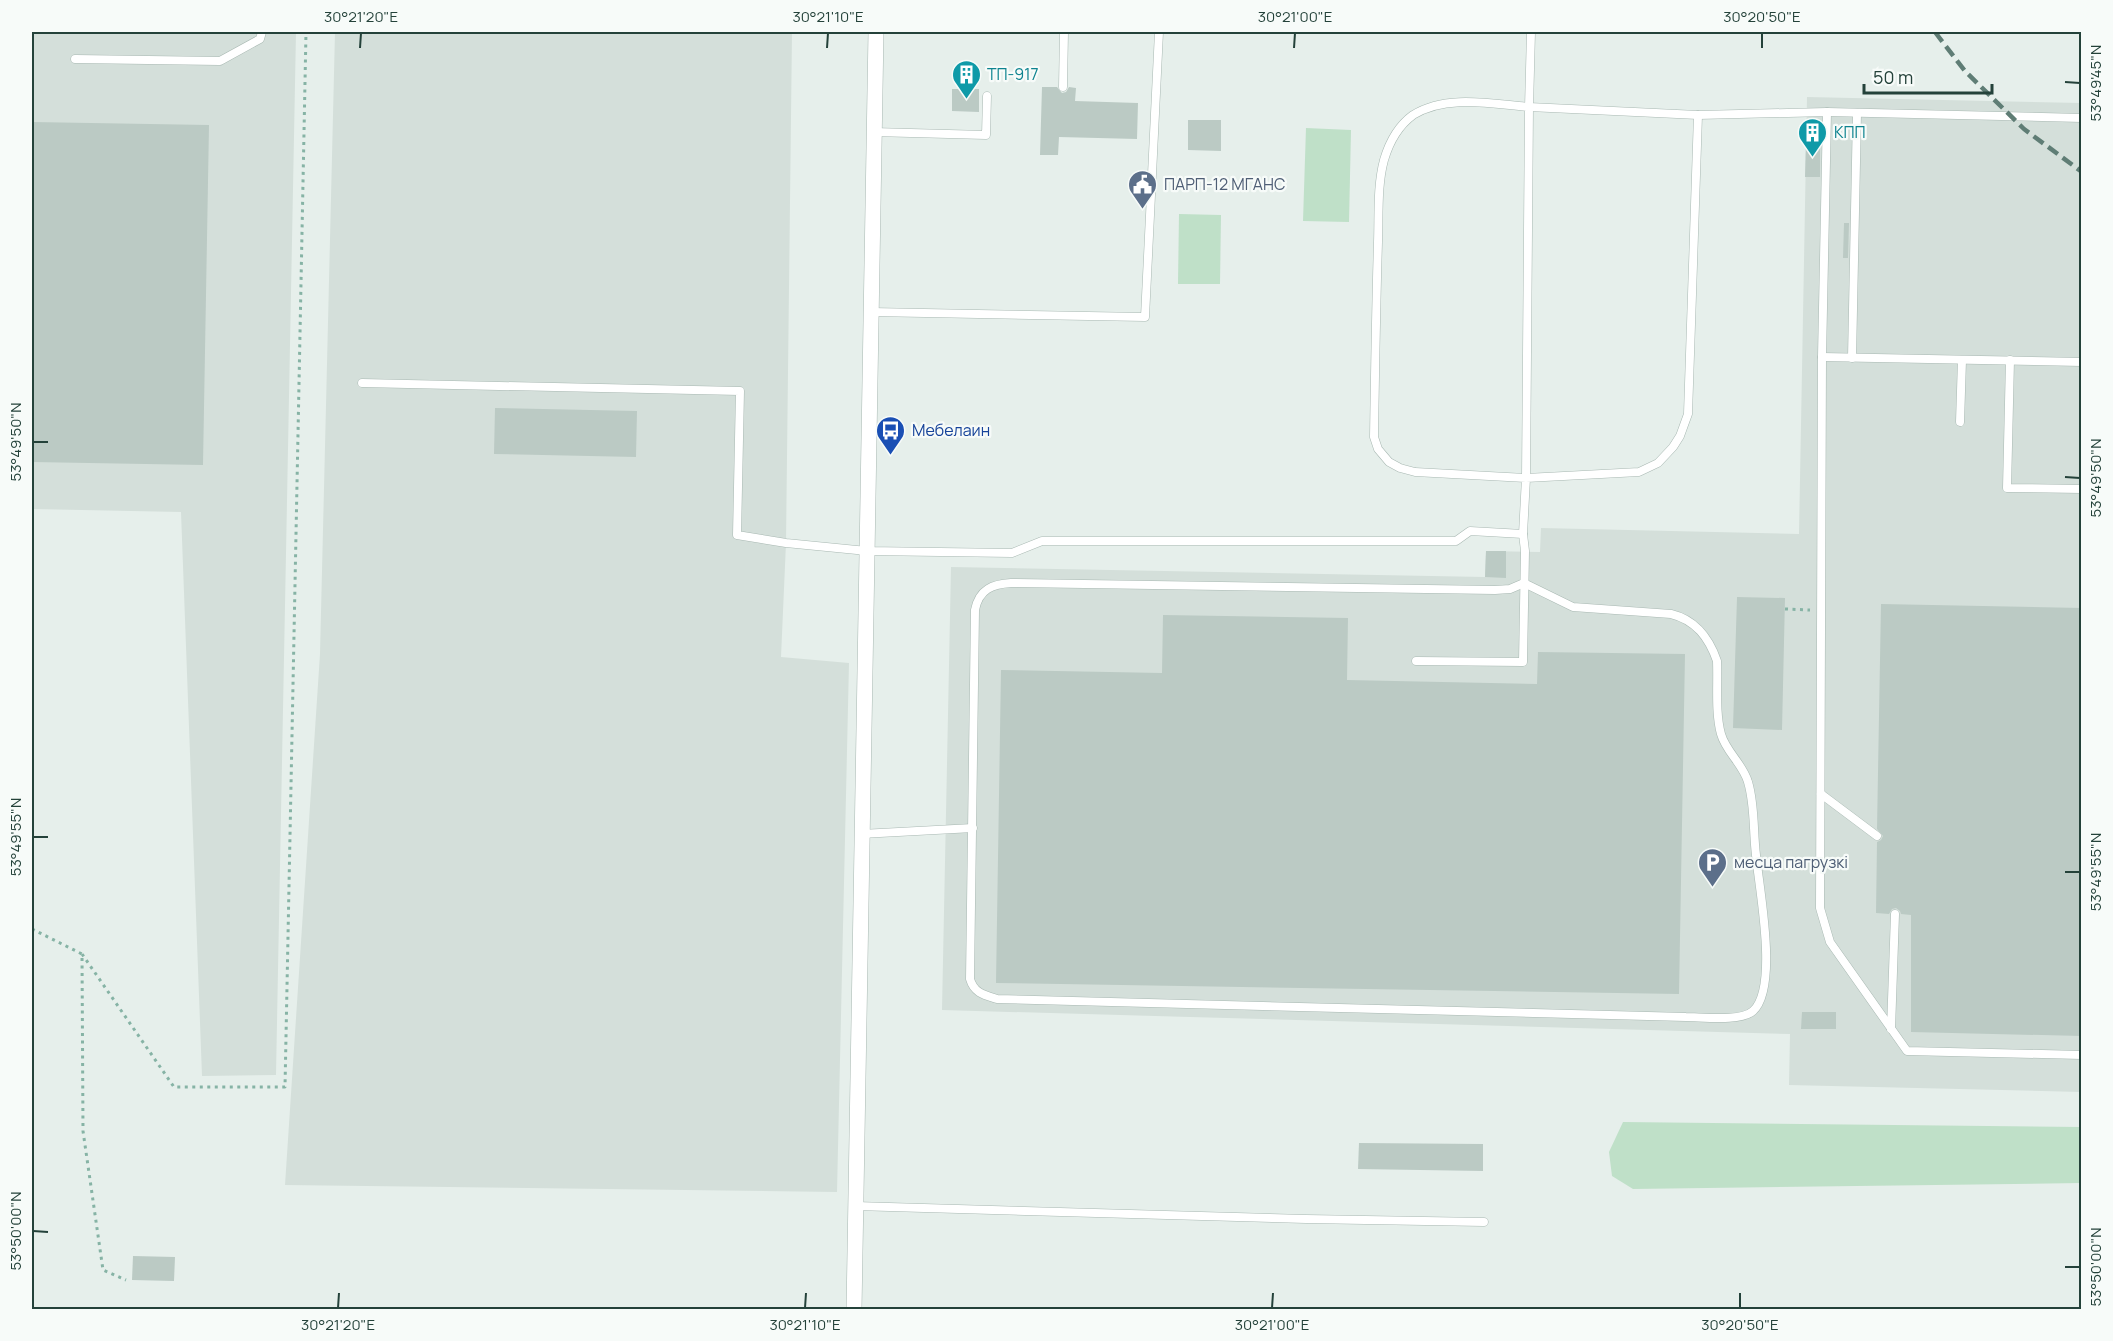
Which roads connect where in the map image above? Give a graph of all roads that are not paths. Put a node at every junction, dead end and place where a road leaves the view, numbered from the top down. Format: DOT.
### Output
graph roads {
  1 [pos="262,32"];
  2 [pos="876,32"];
  3 [pos="1064,32"];
  4 [pos="1159,32"];
  5 [pos="1531,32"];
  6 [pos="75,59"];
  7 [pos="1063,87"];
  8 [pos="987,96"];
  9 [pos="1529,107"];
  10 [pos="1827,112"];
  11 [pos="1857,113"];
  12 [pos="1698,115"];
  13 [pos="2082,118"];
  14 [pos="873,132"];
  15 [pos="871,312"];
  16 [pos="1822,357"];
  17 [pos="1852,358"];
  18 [pos="1962,360"];
  19 [pos="2010,360"];
  20 [pos="2082,362"];
  21 [pos="362,383"];
  22 [pos="1960,422"];
  23 [pos="1526,478"];
  24 [pos="2082,489"];
  25 [pos="1523,534"];
  26 [pos="867,551"];
  27 [pos="1524,583"];
  28 [pos="1416,661"];
  29 [pos="1821,794"];
  30 [pos="973,828"];
  31 [pos="861,834"];
  32 [pos="1877,836"];
  33 [pos="1895,914"];
  34 [pos="1891,1029"];
  35 [pos="2082,1055"];
  36 [pos="855,1206"];
  37 [pos="1484,1222"];
  38 [pos="854,1310"];
  1 -- 6 [label="lane"];
  2 -- 14 [label="street"];
  3 -- 7 [label="lane"];
  4 -- 15 [label="lane"];
  5 -- 9 [label="lane"];
  8 -- 14 [label="lane"];
  9 -- 12 [label="lane"];
  9 -- 23 [label="lane"];
  9 -- 23 [label="lane"];
  10 -- 11 [label="lane"];
  10 -- 12 [label="lane"];
  10 -- 16 [label="lane"];
  11 -- 13 [label="lane"];
  11 -- 17 [label="lane"];
  12 -- 23 [label="lane"];
  14 -- 15 [label="street"];
  15 -- 26 [label="street"];
  16 -- 17 [label="lane"];
  16 -- 29 [label="lane"];
  17 -- 18 [label="lane"];
  18 -- 19 [label="lane"];
  18 -- 22 [label="lane"];
  19 -- 20 [label="lane"];
  19 -- 24 [label="lane"];
  21 -- 26 [label="lane"];
  23 -- 25 [label="lane"];
  25 -- 26 [label="lane"];
  25 -- 27 [label="lane"];
  26 -- 31 [label="street"];
  27 -- 28 [label="lane"];
  27 -- 30 [label="lane"];
  27 -- 30 [label="lane"];
  29 -- 32 [label="lane"];
  29 -- 34 [label="lane"];
  30 -- 31 [label="lane"];
  31 -- 36 [label="street"];
  33 -- 34 [label="lane"];
  34 -- 35 [label="lane"];
  36 -- 37 [label="lane"];
  36 -- 38 [label="street"];
}
